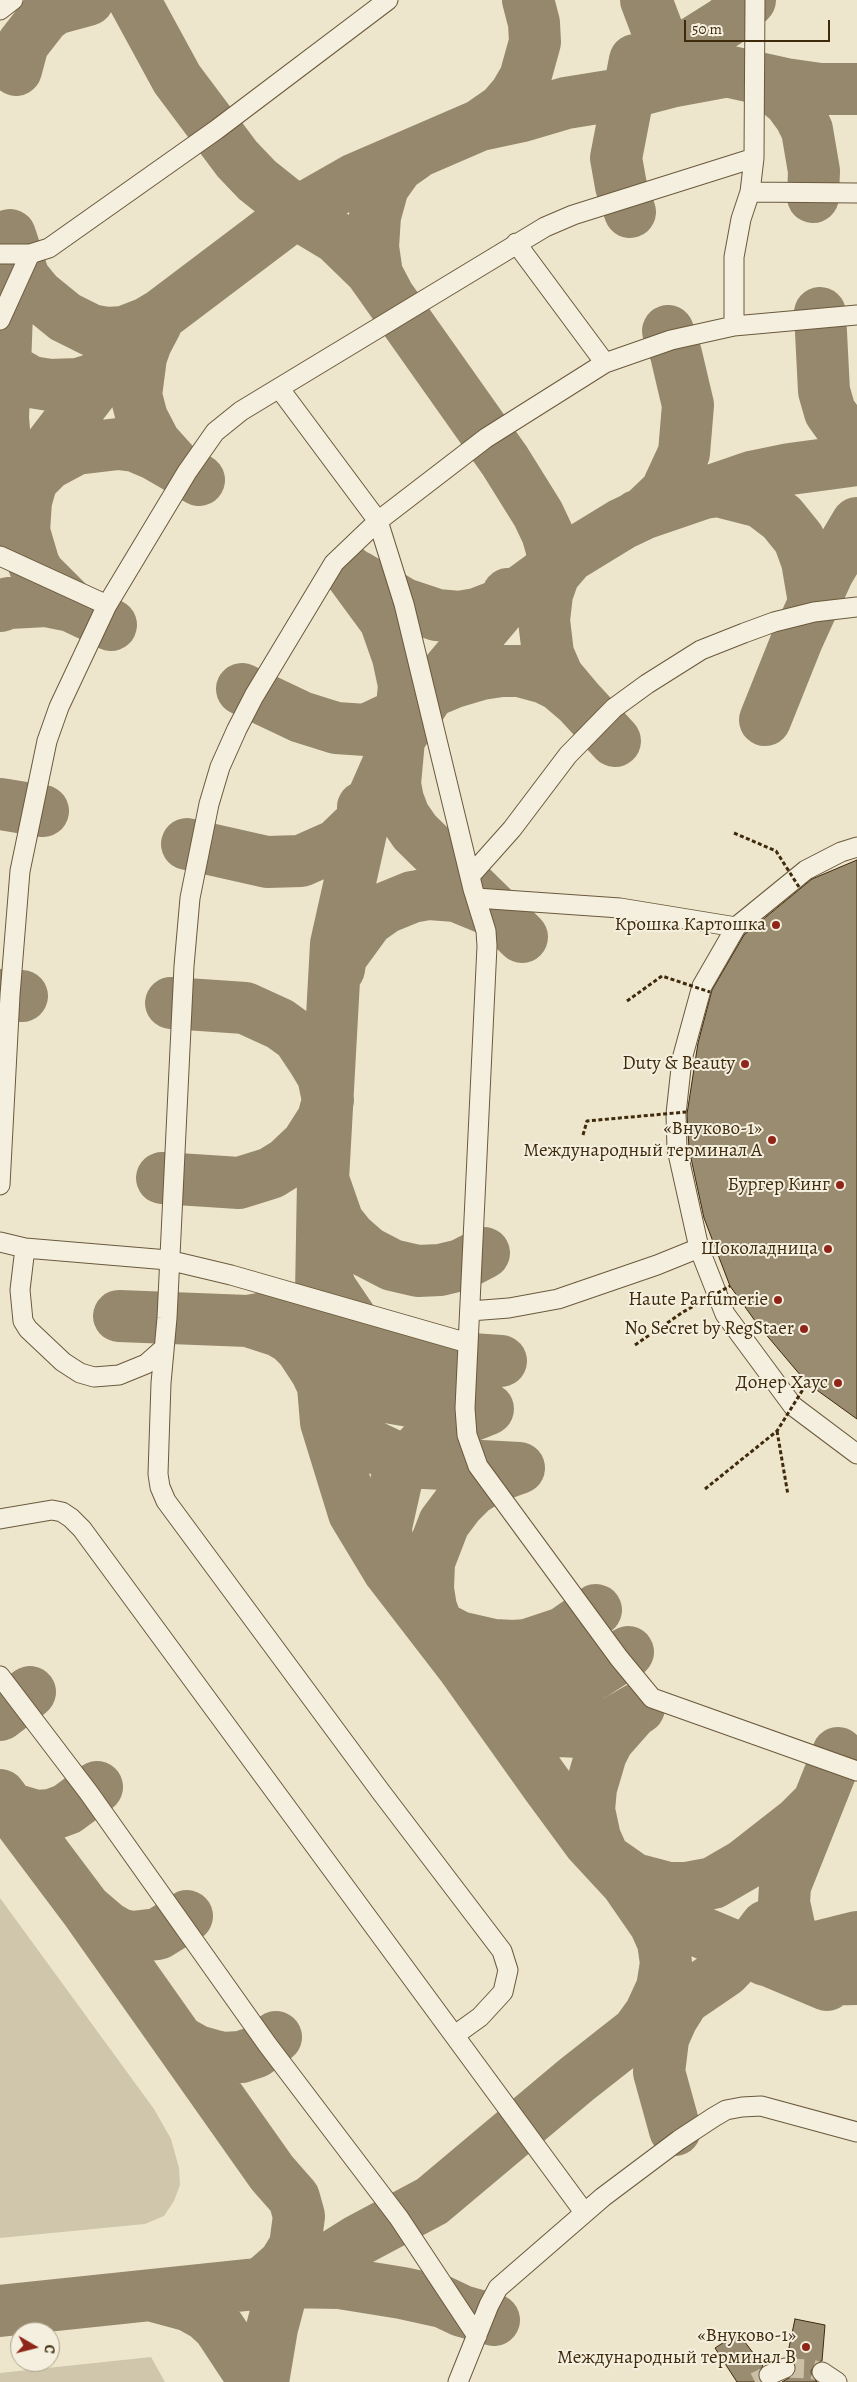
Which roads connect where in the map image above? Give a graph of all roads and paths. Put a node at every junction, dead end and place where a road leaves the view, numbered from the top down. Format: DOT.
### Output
graph roads {
  1 [pos="13,0"];
  2 [pos="388,0"];
  3 [pos="755,0"];
  4 [pos="0,10"];
  5 [pos="754,158"];
  6 [pos="750,192"];
  7 [pos="857,193"];
  8 [pos="516,243"];
  9 [pos="0,254"];
  10 [pos="30,254"];
  11 [pos="857,315"];
  12 [pos="0,320"];
  13 [pos="734,326"];
  14 [pos="605,363"];
  15 [pos="279,388"];
  16 [pos="378,520"];
  17 [pos="0,556"];
  18 [pos="107,605"];
  19 [pos="857,607"];
  20 [pos="734,833"];
  21 [pos="857,847"];
  22 [pos="471,875"];
  23 [pos="799,887"];
  24 [pos="476,898"];
  25 [pos="736,927"];
  26 [pos="710,992"];
  27 [pos="628,1002"];
  28 [pos="686,1112"];
  29 [pos="583,1135"];
  30 [pos="0,1185"];
  31 [pos="0,1242"];
  32 [pos="25,1248"];
  33 [pos="699,1248"];
  34 [pos="168,1260"];
  35 [pos="730,1286"];
  36 [pos="470,1310"];
  37 [pos="468,1343"];
  38 [pos="635,1346"];
  39 [pos="164,1348"];
  40 [pos="807,1383"];
  41 [pos="776,1431"];
  42 [pos="857,1454"];
  43 [pos="706,1489"];
  44 [pos="788,1495"];
  45 [pos="0,1519"];
  46 [pos="0,1676"];
  47 [pos="9,1701"];
  48 [pos="857,1771"];
  49 [pos="455,2035"];
  50 [pos="857,2132"];
  51 [pos="584,2212"];
  52 [pos="477,2336"];
  53 [pos="457,2381"];
  1 -- 4 [label="lane"];
  2 -- 10 [label="lane"];
  3 -- 5 [label="lane"];
  5 -- 6 [label="lane"];
  5 -- 8 [label="lane"];
  6 -- 7 [label="lane"];
  6 -- 13 [label="lane"];
  8 -- 14 [label="lane"];
  8 -- 15 [label="lane"];
  9 -- 10 [label="lane"];
  10 -- 12 [label="lane"];
  11 -- 13 [label="lane"];
  13 -- 14 [label="lane"];
  14 -- 16 [label="lane"];
  15 -- 16 [label="lane"];
  15 -- 18 [label="lane"];
  16 -- 22 [label="lane"];
  16 -- 34 [label="lane"];
  17 -- 18 [label="lane"];
  18 -- 30 [label="lane"];
  19 -- 22 [label="lane"];
  20 -- 23 [label="path, bridge"];
  21 -- 25 [label="lane"];
  22 -- 24 [label="lane"];
  24 -- 25 [label="lane"];
  24 -- 36 [label="lane"];
  25 -- 33 [label="lane"];
  26 -- 27 [label="path, bridge"];
  28 -- 29 [label="path, bridge"];
  31 -- 32 [label="lane"];
  32 -- 34 [label="lane"];
  32 -- 39 [label="lane"];
  33 -- 36 [label="lane"];
  33 -- 42 [label="lane"];
  34 -- 37 [label="lane"];
  34 -- 39 [label="lane"];
  35 -- 38 [label="path, bridge"];
  36 -- 37 [label="lane"];
  37 -- 48 [label="lane"];
  39 -- 49 [label="lane"];
  40 -- 41 [label="path, bridge"];
  41 -- 43 [label="path, bridge"];
  41 -- 44 [label="path"];
  45 -- 49 [label="lane"];
  46 -- 47 [label="lane"];
  47 -- 52 [label="lane"];
  49 -- 51 [label="lane"];
  50 -- 51 [label="lane"];
  51 -- 52 [label="lane"];
  52 -- 53 [label="lane"];
}
